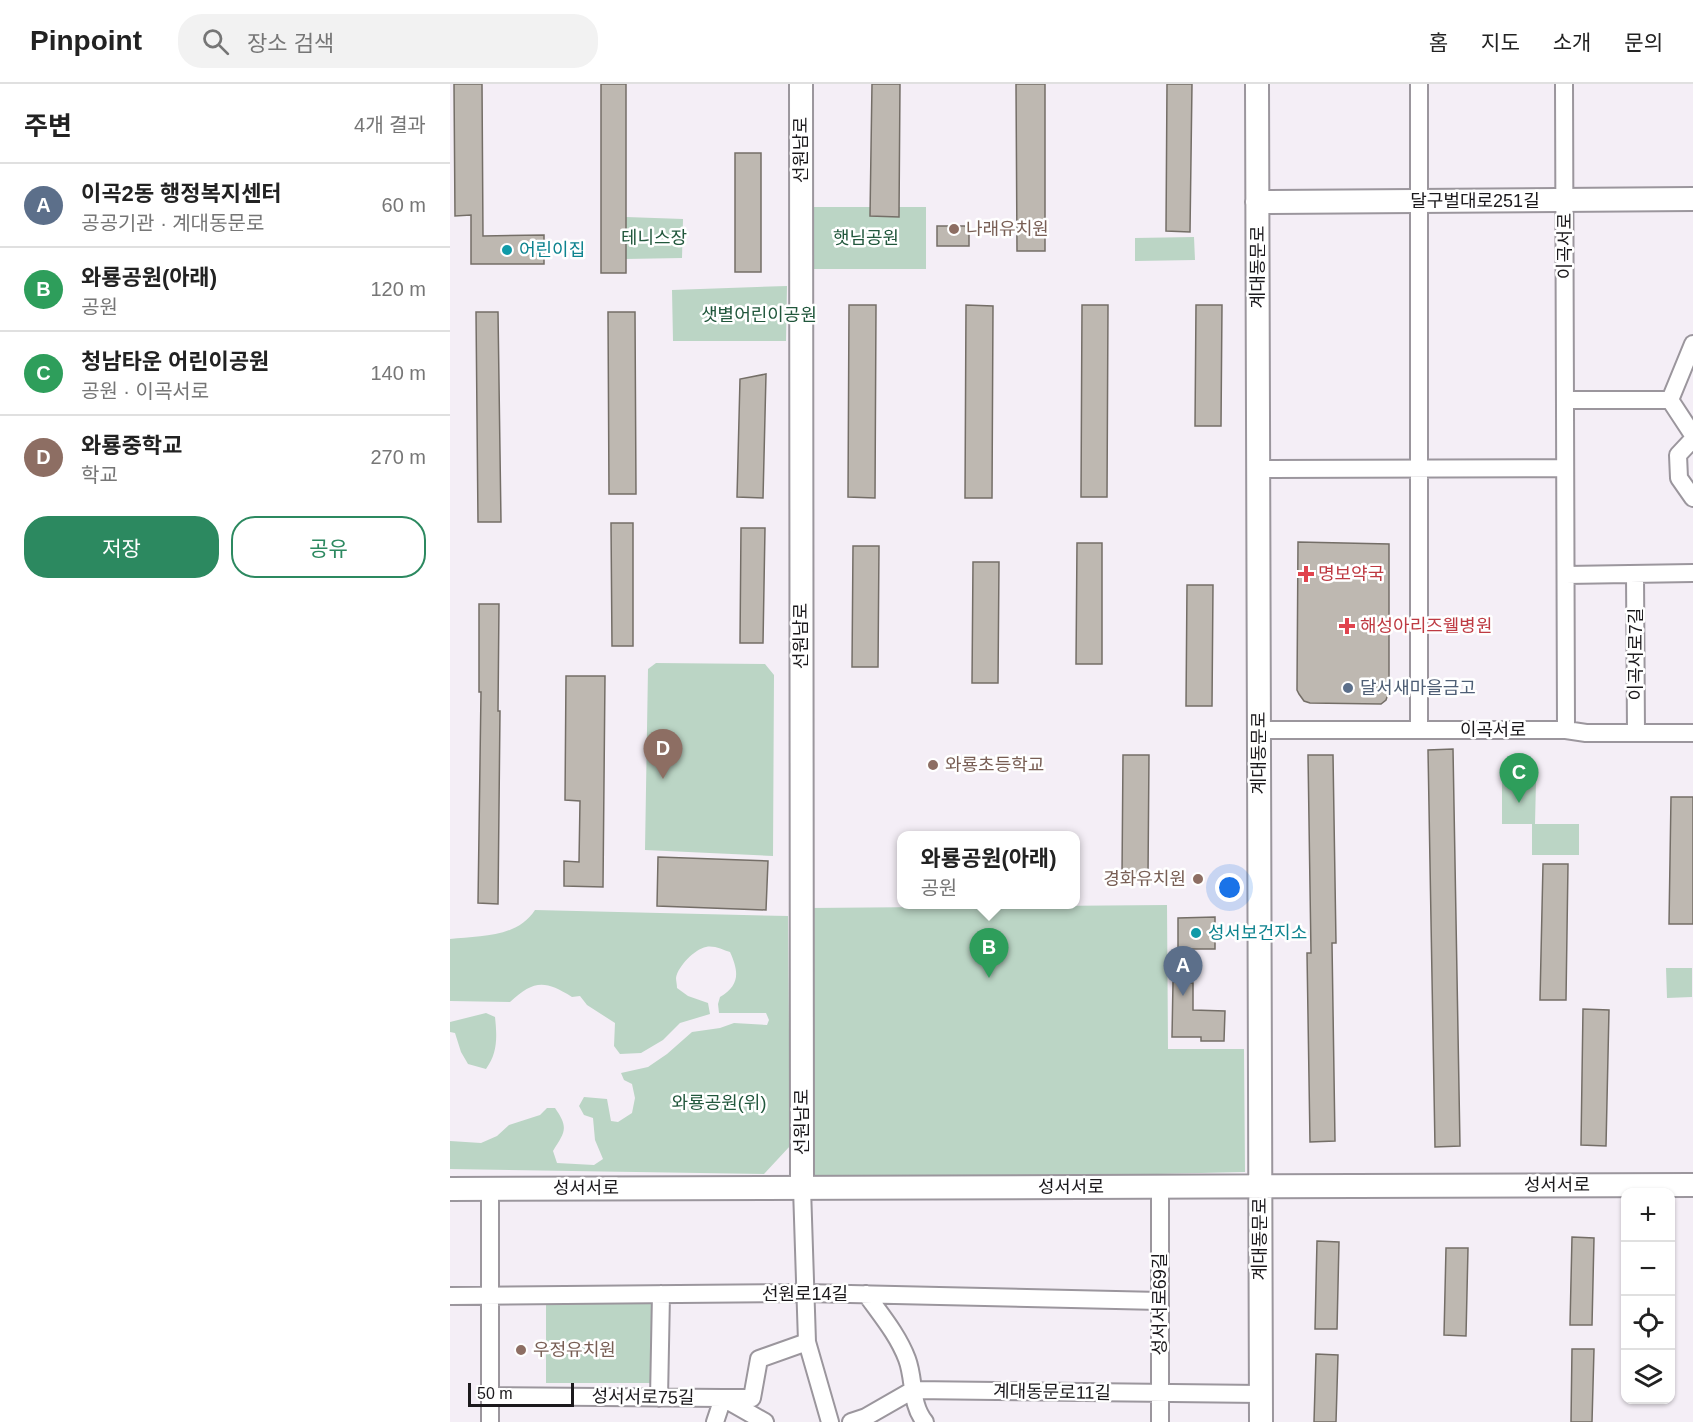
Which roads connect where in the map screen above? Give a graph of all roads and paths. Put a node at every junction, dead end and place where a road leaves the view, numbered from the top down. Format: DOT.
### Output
graph roads {
  1 [pos="801,84"];
  2 [pos="1257,84"];
  3 [pos="1419,84"];
  4 [pos="1564,84"];
  5 [pos="1693,199"];
  6 [pos="1565,200"];
  7 [pos="1421,201"];
  8 [pos="1257,202"];
  9 [pos="1693,344"];
  10 [pos="1565,400"];
  11 [pos="1670,400"];
  12 [pos="1693,437"];
  13 [pos="1565,468"];
  14 [pos="1258,469"];
  15 [pos="1420,469"];
  16 [pos="1693,498"];
  17 [pos="1693,573"];
  18 [pos="1635,574"];
  19 [pos="1566,575"];
  20 [pos="1259,730"];
  21 [pos="1419,730"];
  22 [pos="1566,730"];
  23 [pos="1636,733"];
  24 [pos="1693,734"];
  25 [pos="1693,1185"];
  26 [pos="1260,1186"];
  27 [pos="1160,1187"];
  28 [pos="802,1188"];
  29 [pos="450,1189"];
  30 [pos="490,1189"];
  31 [pos="805,1293"];
  32 [pos="661,1294"];
  33 [pos="866,1294"];
  34 [pos="489,1295"];
  35 [pos="450,1296"];
  36 [pos="1160,1301"];
  37 [pos="807,1342"];
  38 [pos="913,1390"];
  39 [pos="1160,1393"];
  40 [pos="1261,1394"];
  41 [pos="490,1396"];
  42 [pos="659,1398"];
  43 [pos="723,1398"];
  44 [pos="490,1422"];
  45 [pos="716,1422"];
  46 [pos="765,1422"];
  47 [pos="830,1422"];
  48 [pos="851,1422"];
  49 [pos="925,1422"];
  50 [pos="1160,1422"];
  51 [pos="1261,1422"];
  1 -- 28 [label="main road, 선원남로"];
  2 -- 8 [label="main road, 계대동문로"];
  3 -- 7 [label="street"];
  4 -- 6 [label="street, 이곡서로"];
  5 -- 6 [label="main road, 달구벌대로251길"];
  6 -- 7 [label="main road, 달구벌대로251길"];
  6 -- 10 [label="street, 이곡서로"];
  7 -- 8 [label="main road, 달구벌대로251길"];
  7 -- 15 [label="street"];
  8 -- 14 [label="main road, 계대동문로"];
  9 -- 11 [label="street"];
  10 -- 11 [label="street"];
  10 -- 13 [label="street, 이곡서로"];
  11 -- 12 [label="street"];
  12 -- 16 [label="street"];
  13 -- 15 [label="street"];
  13 -- 19 [label="street, 이곡서로"];
  14 -- 15 [label="street"];
  14 -- 20 [label="main road, 계대동문로"];
  15 -- 21 [label="street"];
  17 -- 18 [label="street"];
  18 -- 19 [label="street"];
  18 -- 23 [label="street, 이곡서로7길"];
  19 -- 22 [label="street, 이곡서로"];
  20 -- 21 [label="street, 이곡서로"];
  20 -- 26 [label="main road, 계대동문로"];
  21 -- 22 [label="street, 이곡서로"];
  22 -- 23 [label="street"];
  23 -- 24 [label="street"];
  25 -- 26 [label="main road, 성서서로"];
  26 -- 27 [label="main road, 성서서로"];
  26 -- 40 [label="main road, 계대동문로"];
  27 -- 28 [label="main road, 성서서로"];
  27 -- 36 [label="street, 성서서로69길"];
  28 -- 30 [label="main road, 성서서로"];
  28 -- 31 [label="street"];
  29 -- 30 [label="main road, 성서서로"];
  30 -- 34 [label="street"];
  31 -- 32 [label="street, 선원로14길"];
  31 -- 33 [label="street, 선원로14길"];
  31 -- 37 [label="street"];
  32 -- 34 [label="street, 선원로14길"];
  32 -- 42 [label="street"];
  33 -- 36 [label="street, 선원로14길"];
  33 -- 38 [label="street"];
  34 -- 35 [label="street, 선원로14길"];
  34 -- 41 [label="street"];
  36 -- 39 [label="street, 성서서로69길"];
  37 -- 43 [label="street, 성서서로75길"];
  37 -- 47 [label="street"];
  38 -- 39 [label="street, 계대동문로11길"];
  38 -- 48 [label="street"];
  38 -- 49 [label="street"];
  39 -- 40 [label="street, 계대동문로11길"];
  39 -- 50 [label="street, 성서서로69길"];
  40 -- 51 [label="main road, 계대동문로"];
  41 -- 42 [label="street, 성서서로75길"];
  41 -- 44 [label="street"];
  42 -- 43 [label="street, 성서서로75길"];
  43 -- 45 [label="street"];
  43 -- 46 [label="street"];
}
